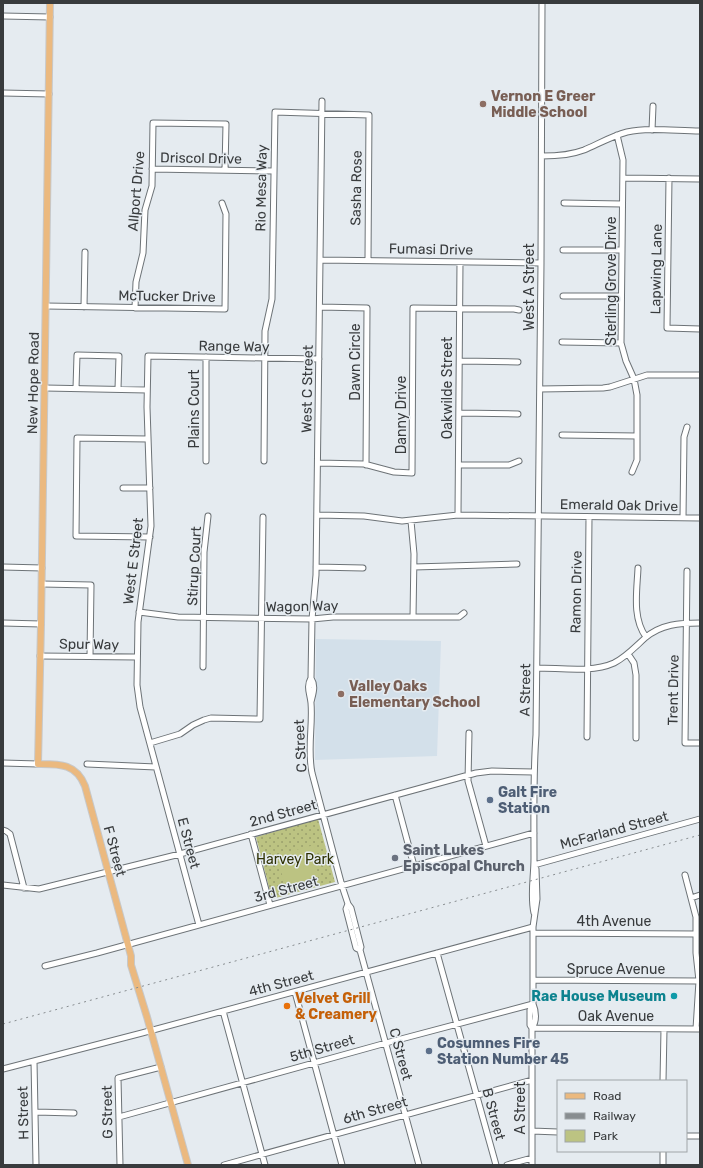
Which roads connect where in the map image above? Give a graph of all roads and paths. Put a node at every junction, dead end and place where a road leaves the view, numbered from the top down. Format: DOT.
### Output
graph roads {
  1 [pos="50,3"];
  2 [pos="542,3"];
  3 [pos="3,16"];
  4 [pos="50,17"];
  5 [pos="3,93"];
  6 [pos="49,94"];
  7 [pos="322,101"];
  8 [pos="653,106"];
  9 [pos="322,114"];
  10 [pos="369,115"];
  11 [pos="652,130"];
  12 [pos="700,131"];
  13 [pos="617,135"];
  14 [pos="542,156"];
  15 [pos="152,169"];
  16 [pos="225,170"];
  17 [pos="274,172"];
  18 [pos="623,178"];
  19 [pos="669,178"];
  20 [pos="700,179"];
  21 [pos="222,203"];
  22 [pos="564,203"];
  23 [pos="622,204"];
  24 [pos="563,250"];
  25 [pos="622,250"];
  26 [pos="85,252"];
  27 [pos="320,260"];
  28 [pos="368,260"];
  29 [pos="460,262"];
  30 [pos="541,263"];
  31 [pos="563,296"];
  32 [pos="621,296"];
  33 [pos="46,306"];
  34 [pos="84,307"];
  35 [pos="320,307"];
  36 [pos="135,308"];
  37 [pos="460,309"];
  38 [pos="519,310"];
  39 [pos="700,329"];
  40 [pos="562,342"];
  41 [pos="622,343"];
  42 [pos="148,356"];
  43 [pos="206,357"];
  44 [pos="265,358"];
  45 [pos="319,359"];
  46 [pos="460,360"];
  47 [pos="518,362"];
  48 [pos="700,375"];
  49 [pos="634,378"];
  50 [pos="45,388"];
  51 [pos="76,388"];
  52 [pos="540,388"];
  53 [pos="118,389"];
  54 [pos="147,390"];
  55 [pos="459,413"];
  56 [pos="518,414"];
  57 [pos="687,426"];
  58 [pos="562,435"];
  59 [pos="637,436"];
  60 [pos="148,439"];
  61 [pos="206,460"];
  62 [pos="264,461"];
  63 [pos="519,461"];
  64 [pos="318,463"];
  65 [pos="366,464"];
  66 [pos="459,465"];
  67 [pos="632,472"];
  68 [pos="123,488"];
  69 [pos="150,488"];
  70 [pos="317,515"];
  71 [pos="458,515"];
  72 [pos="208,516"];
  73 [pos="539,516"];
  74 [pos="263,517"];
  75 [pos="589,517"];
  76 [pos="683,518"];
  77 [pos="700,518"];
  78 [pos="411,521"];
  79 [pos="150,537"];
  80 [pos="517,564"];
  81 [pos="3,567"];
  82 [pos="316,567"];
  83 [pos="414,567"];
  84 [pos="42,568"];
  85 [pos="362,568"];
  86 [pos="638,568"];
  87 [pos="686,571"];
  88 [pos="42,584"];
  89 [pos="139,612"];
  90 [pos="464,613"];
  91 [pos="203,617"];
  92 [pos="413,617"];
  93 [pos="261,618"];
  94 [pos="312,619"];
  95 [pos="3,623"];
  96 [pos="686,623"];
  97 [pos="700,623"];
  98 [pos="41,624"];
  99 [pos="646,638"];
  100 [pos="628,654"];
  101 [pos="40,656"];
  102 [pos="90,656"];
  103 [pos="137,657"];
  104 [pos="203,667"];
  105 [pos="537,668"];
  106 [pos="588,668"];
  107 [pos="311,678"];
  108 [pos="469,733"];
  109 [pos="587,737"];
  110 [pos="636,738"];
  111 [pos="150,743"];
  112 [pos="700,743"];
  113 [pos="3,763"];
  114 [pos="38,764"];
  115 [pos="87,764"];
  116 [pos="156,767"];
  117 [pos="534,772"];
  118 [pos="468,775"];
  119 [pos="395,795"];
  120 [pos="323,815"];
  121 [pos="700,819"];
  122 [pos="3,830"];
  123 [pos="534,833"];
  124 [pos="251,834"];
  125 [pos="486,846"];
  126 [pos="180,854"];
  127 [pos="534,865"];
  128 [pos="414,866"];
  129 [pos="108,872"];
  130 [pos="684,875"];
  131 [pos="3,885"];
  132 [pos="342,886"];
  133 [pos="24,888"];
  134 [pos="700,895"];
  135 [pos="691,898"];
  136 [pos="270,905"];
  137 [pos="199,925"];
  138 [pos="533,927"];
  139 [pos="533,933"];
  140 [pos="696,934"];
  141 [pos="128,945"];
  142 [pos="437,953"];
  143 [pos="698,958"];
  144 [pos="45,966"];
  145 [pos="366,972"];
  146 [pos="533,980"];
  147 [pos="699,981"];
  148 [pos="295,992"];
  149 [pos="533,1004"];
  150 [pos="223,1011"];
  151 [pos="457,1023"];
  152 [pos="532,1028"];
  153 [pos="664,1028"];
  154 [pos="698,1029"];
  155 [pos="151,1031"];
  156 [pos="386,1043"];
  157 [pos="34,1062"];
  158 [pos="314,1063"];
  159 [pos="161,1067"];
  160 [pos="3,1069"];
  161 [pos="532,1080"];
  162 [pos="663,1080"];
  163 [pos="242,1083"];
  164 [pos="476,1095"];
  165 [pos="170,1102"];
  166 [pos="36,1112"];
  167 [pos="74,1113"];
  168 [pos="405,1114"];
  169 [pos="119,1117"];
  170 [pos="532,1131"];
  171 [pos="557,1132"];
  172 [pos="333,1135"];
  173 [pos="687,1136"];
  174 [pos="700,1136"];
  175 [pos="663,1152"];
  176 [pos="262,1154"];
  177 [pos="532,1158"];
  178 [pos="36,1165"];
  179 [pos="120,1165"];
  180 [pos="188,1165"];
  181 [pos="224,1165"];
  182 [pos="265,1165"];
  183 [pos="342,1165"];
  184 [pos="419,1165"];
  185 [pos="496,1165"];
  186 [pos="507,1165"];
  187 [pos="532,1165"];
  188 [pos="662,1165"];
  1 -- 4 [label="main road, New Hope Road"];
  2 -- 14 [label="street, West A Street"];
  3 -- 4 [label="street"];
  4 -- 6 [label="main road, New Hope Road"];
  5 -- 6 [label="street"];
  6 -- 33 [label="main road, New Hope Road"];
  7 -- 9 [label="street, West C Street"];
  8 -- 11 [label="street"];
  9 -- 10 [label="street, Rio Mesa Way"];
  9 -- 17 [label="street, Rio Mesa Way"];
  9 -- 27 [label="street, West C Street"];
  10 -- 28 [label="street, Sasha Rose"];
  11 -- 12 [label="street"];
  11 -- 13 [label="street"];
  13 -- 14 [label="street"];
  13 -- 18 [label="street, Sterling Grove Drive"];
  14 -- 30 [label="street, West A Street"];
  15 -- 16 [label="street, Driscol Drive"];
  15 -- 16 [label="street, Allport Drive"];
  15 -- 36 [label="street, Allport Drive"];
  16 -- 17 [label="street, Driscol Drive"];
  17 -- 44 [label="street, Rio Mesa Way"];
  18 -- 19 [label="street"];
  18 -- 23 [label="street, Sterling Grove Drive"];
  19 -- 20 [label="street"];
  19 -- 39 [label="street, Lapwing Lane"];
  21 -- 36 [label="street, McTucker Drive"];
  22 -- 23 [label="street"];
  23 -- 25 [label="street, Sterling Grove Drive"];
  24 -- 25 [label="street"];
  25 -- 32 [label="street, Sterling Grove Drive"];
  26 -- 34 [label="street"];
  27 -- 28 [label="street, Fumasi Drive"];
  27 -- 35 [label="street, West C Street"];
  28 -- 29 [label="street, Fumasi Drive"];
  29 -- 30 [label="street, Fumasi Drive"];
  29 -- 37 [label="street, Oakwilde Street"];
  30 -- 52 [label="street, West A Street"];
  31 -- 32 [label="street"];
  32 -- 41 [label="street, Sterling Grove Drive"];
  33 -- 34 [label="street, McTucker Drive"];
  33 -- 50 [label="main road, New Hope Road"];
  34 -- 36 [label="street, McTucker Drive"];
  35 -- 45 [label="street, West C Street"];
  35 -- 65 [label="street, Dawn Circle"];
  37 -- 38 [label="street"];
  37 -- 46 [label="street, Oakwilde Street"];
  37 -- 65 [label="street, Danny Drive"];
  40 -- 41 [label="street"];
  41 -- 49 [label="street, Sterling Grove Drive"];
  42 -- 43 [label="street, Range Way"];
  42 -- 54 [label="street, West E Street"];
  43 -- 44 [label="street, Range Way"];
  43 -- 61 [label="street, Plains Court"];
  44 -- 45 [label="street, Range Way"];
  44 -- 62 [label="street, Rio Mesa Way"];
  45 -- 64 [label="street, West C Street"];
  46 -- 47 [label="street"];
  46 -- 55 [label="street, Oakwilde Street"];
  48 -- 49 [label="street"];
  49 -- 52 [label="street"];
  49 -- 59 [label="street, Sterling Grove Drive"];
  50 -- 51 [label="street"];
  50 -- 84 [label="main road, New Hope Road"];
  51 -- 53 [label="street"];
  51 -- 53 [label="street"];
  52 -- 73 [label="street, West A Street"];
  53 -- 54 [label="street"];
  54 -- 60 [label="street, West E Street"];
  55 -- 56 [label="street"];
  55 -- 66 [label="street, Oakwilde Street"];
  57 -- 76 [label="street"];
  58 -- 59 [label="street"];
  59 -- 67 [label="street, Sterling Grove Drive"];
  60 -- 69 [label="street, West E Street"];
  60 -- 79 [label="street"];
  63 -- 66 [label="street"];
  64 -- 65 [label="street, Danny Drive"];
  64 -- 70 [label="street, West C Street"];
  66 -- 71 [label="street, Oakwilde Street"];
  68 -- 69 [label="street"];
  69 -- 79 [label="street, West E Street"];
  70 -- 78 [label="street, Emerald Oak Drive"];
  70 -- 82 [label="street, West C Street"];
  71 -- 73 [label="street, Emerald Oak Drive"];
  71 -- 78 [label="street, Emerald Oak Drive"];
  72 -- 91 [label="street, Stirup Court"];
  73 -- 75 [label="street, Emerald Oak Drive"];
  73 -- 105 [label="street, A Street"];
  74 -- 93 [label="street"];
  75 -- 76 [label="street, Emerald Oak Drive"];
  75 -- 106 [label="street, Ramon Drive"];
  76 -- 77 [label="street, Emerald Oak Drive"];
  78 -- 83 [label="street"];
  79 -- 89 [label="street, West E Street"];
  80 -- 83 [label="street"];
  81 -- 84 [label="street"];
  82 -- 85 [label="street"];
  82 -- 94 [label="street, West C Street"];
  83 -- 92 [label="street"];
  84 -- 88 [label="main road, New Hope Road"];
  86 -- 99 [label="street"];
  87 -- 96 [label="street"];
  88 -- 98 [label="main road, New Hope Road"];
  88 -- 102 [label="street"];
  89 -- 91 [label="street, Wagon Way"];
  89 -- 103 [label="street, West E Street"];
  90 -- 92 [label="street, Wagon Way"];
  91 -- 93 [label="street, Wagon Way"];
  91 -- 104 [label="street, Stirup Court"];
  92 -- 94 [label="street, Wagon Way"];
  93 -- 94 [label="street, Wagon Way"];
  93 -- 111 [label="street"];
  94 -- 107 [label="street, West C Street"];
  95 -- 98 [label="street"];
  96 -- 97 [label="street"];
  96 -- 99 [label="street"];
  96 -- 112 [label="street, Trent Drive"];
  98 -- 101 [label="main road, New Hope Road"];
  99 -- 100 [label="street"];
  100 -- 106 [label="street"];
  100 -- 110 [label="street"];
  101 -- 102 [label="street, Spur Way"];
  101 -- 114 [label="main road, New Hope Road"];
  102 -- 103 [label="street, Spur Way"];
  103 -- 111 [label="street, West E Street"];
  105 -- 106 [label="street"];
  105 -- 117 [label="street, A Street"];
  106 -- 109 [label="street, Ramon Drive"];
  107 -- 120 [label="street, C Street"];
  108 -- 118 [label="street"];
  111 -- 116 [label="street, West E Street"];
  113 -- 114 [label="street"];
  114 -- 129 [label="main road, F Street"];
  115 -- 116 [label="street"];
  116 -- 126 [label="street, E Street"];
  117 -- 118 [label="street, 2nd Street"];
  117 -- 123 [label="street, A Street"];
  118 -- 119 [label="street, 2nd Street"];
  118 -- 125 [label="street"];
  119 -- 120 [label="street, 2nd Street"];
  119 -- 128 [label="street"];
  120 -- 124 [label="street, 2nd Street"];
  120 -- 132 [label="street, C Street"];
  121 -- 127 [label="street, McFarland Street"];
  122 -- 133 [label="street"];
  123 -- 125 [label="street, 3rd Street"];
  123 -- 127 [label="street, A Street"];
  124 -- 126 [label="street, 2nd Street"];
  124 -- 136 [label="street"];
  125 -- 128 [label="street, 3rd Street"];
  126 -- 129 [label="street, 2nd Street"];
  126 -- 137 [label="street, E Street"];
  127 -- 138 [label="street, A Street"];
  128 -- 132 [label="street, 3rd Street"];
  129 -- 133 [label="street, 2nd Street"];
  129 -- 141 [label="main road, F Street"];
  130 -- 135 [label="street"];
  131 -- 133 [label="street, 2nd Street"];
  132 -- 136 [label="street, 3rd Street"];
  132 -- 145 [label="street, C Street"];
  134 -- 135 [label="street"];
  135 -- 140 [label="street"];
  136 -- 137 [label="street, 3rd Street"];
  137 -- 141 [label="street, 3rd Street"];
  138 -- 139 [label="street, A Street"];
  138 -- 142 [label="street, 4th Street"];
  139 -- 140 [label="street, 4th Avenue"];
  139 -- 146 [label="street, A Street"];
  140 -- 143 [label="street"];
  141 -- 144 [label="street, 3rd Street"];
  141 -- 155 [label="main road, F Street"];
  142 -- 145 [label="street, 4th Street"];
  142 -- 151 [label="street, B Street"];
  143 -- 147 [label="street"];
  145 -- 148 [label="street, 4th Street"];
  145 -- 156 [label="street, C Street"];
  146 -- 147 [label="street, Spruce Avenue"];
  146 -- 149 [label="street, A Street"];
  147 -- 154 [label="street"];
  148 -- 150 [label="street, 4th Street"];
  148 -- 158 [label="street"];
  149 -- 151 [label="street, 5th Street"];
  149 -- 152 [label="street, A Street"];
  150 -- 155 [label="street, 4th Street"];
  150 -- 163 [label="street"];
  151 -- 156 [label="street, 5th Street"];
  151 -- 164 [label="street, B Street"];
  152 -- 153 [label="street, Oak Avenue"];
  152 -- 161 [label="street, A Street"];
  153 -- 154 [label="street, Oak Avenue"];
  153 -- 162 [label="street"];
  155 -- 157 [label="street, 4th Street"];
  155 -- 159 [label="main road, F Street"];
  156 -- 158 [label="street, 5th Street"];
  156 -- 168 [label="street, C Street"];
  157 -- 160 [label="street, 4th Street"];
  157 -- 166 [label="street, H Street"];
  158 -- 163 [label="street, 5th Street"];
  158 -- 172 [label="street"];
  159 -- 165 [label="main road, F Street"];
  159 -- 169 [label="street, G Street"];
  161 -- 164 [label="street, 6th Street"];
  161 -- 170 [label="street, A Street"];
  163 -- 165 [label="street, 5th Street"];
  163 -- 176 [label="street"];
  164 -- 168 [label="street, 6th Street"];
  164 -- 185 [label="street, B Street"];
  165 -- 169 [label="street, 5th Street"];
  165 -- 180 [label="main road, F Street"];
  166 -- 167 [label="street"];
  166 -- 178 [label="street, H Street"];
  168 -- 172 [label="street, 6th Street"];
  168 -- 184 [label="street, C Street"];
  169 -- 179 [label="street, G Street"];
  170 -- 171 [label="street"];
  170 -- 177 [label="street, A Street"];
  172 -- 176 [label="street, 6th Street"];
  172 -- 183 [label="street"];
  173 -- 174 [label="street"];
  175 -- 188 [label="street"];
  176 -- 181 [label="street, 6th Street"];
  176 -- 182 [label="street"];
  177 -- 186 [label="street"];
  177 -- 187 [label="street, A Street"];
}
